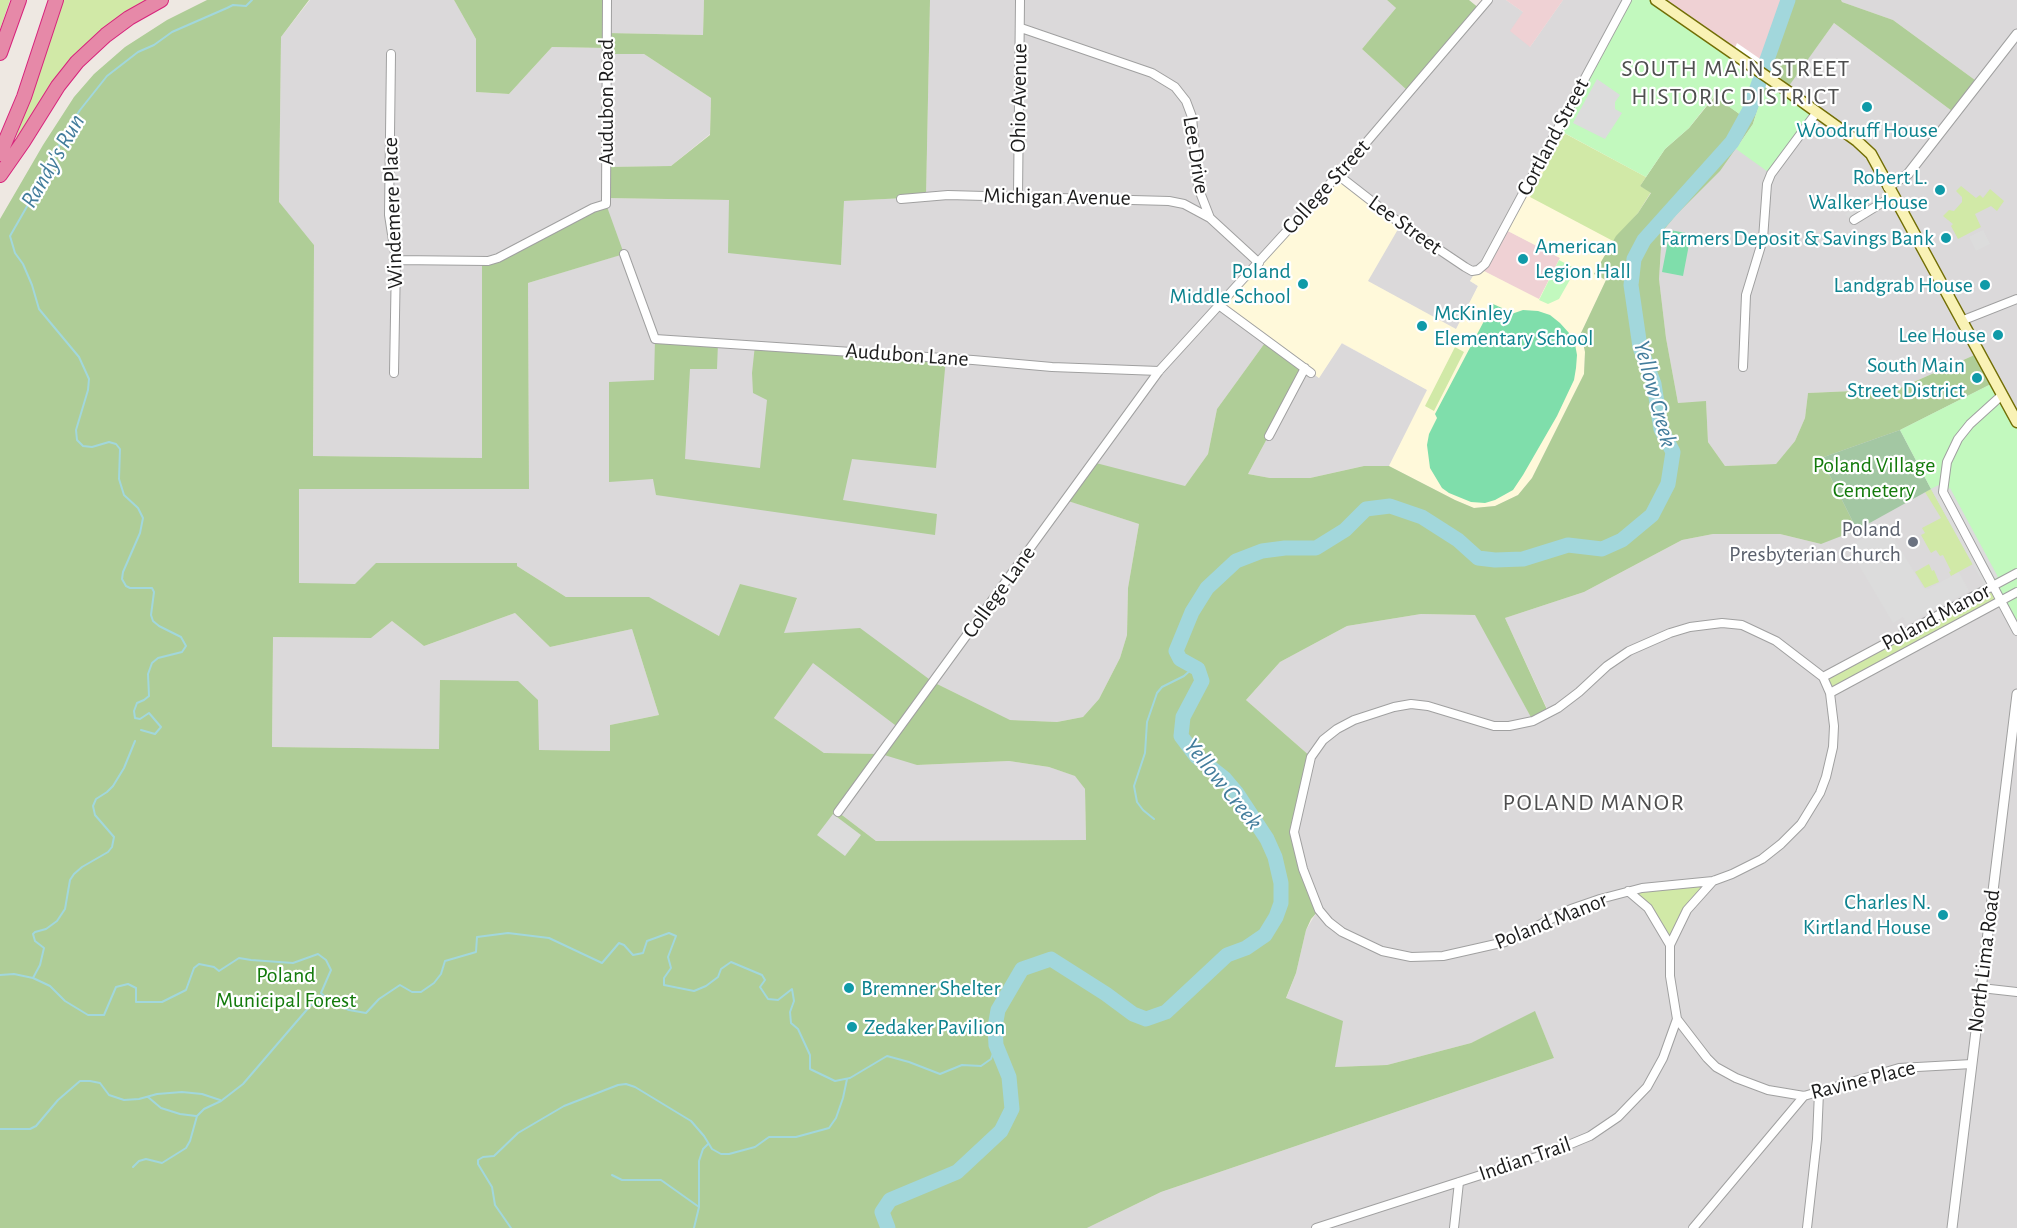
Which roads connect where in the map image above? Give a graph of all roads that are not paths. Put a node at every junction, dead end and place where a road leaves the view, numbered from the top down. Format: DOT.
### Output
graph roads {
  1 [pos="19,0"];
  2 [pos="56,0"];
  3 [pos="161,0"];
  4 [pos="607,0"];
  5 [pos="1020,0"];
  6 [pos="1488,0"];
  7 [pos="1627,0"];
  8 [pos="1656,0"];
  9 [pos="1021,28"];
  10 [pos="2017,34"];
  11 [pos="0,53"];
  12 [pos="391,54"];
  13 [pos="1817,112"];
  14 [pos="0,154"];
  15 [pos="0,175"];
  16 [pos="1338,175"];
  17 [pos="1891,192"];
  18 [pos="1018,196"];
  19 [pos="901,199"];
  20 [pos="1210,218"];
  21 [pos="1854,220"];
  22 [pos="624,254"];
  23 [pos="396,260"];
  24 [pos="1259,263"];
  25 [pos="1476,271"];
  26 [pos="2017,298"];
  27 [pos="1220,306"];
  28 [pos="1961,321"];
  29 [pos="1743,367"];
  30 [pos="1159,371"];
  31 [pos="394,373"];
  32 [pos="2002,395"];
  33 [pos="2017,422"];
  34 [pos="1269,436"];
  35 [pos="2017,573"];
  36 [pos="1993,586"];
  37 [pos="2017,592"];
  38 [pos="2001,601"];
  39 [pos="2017,631"];
  40 [pos="1823,677"];
  41 [pos="1830,693"];
  42 [pos="2017,694"];
  43 [pos="838,812"];
  44 [pos="1713,881"];
  45 [pos="1628,891"];
  46 [pos="1670,945"];
  47 [pos="1981,988"];
  48 [pos="2017,992"];
  49 [pos="1677,1019"];
  50 [pos="1972,1064"];
  51 [pos="1819,1092"];
  52 [pos="1804,1096"];
  53 [pos="1459,1182"];
  54 [pos="1317,1228"];
  55 [pos="1454,1228"];
  56 [pos="1693,1228"];
  57 [pos="1807,1228"];
  58 [pos="1952,1228"];
  1 -- 11 [label="highway"];
  2 -- 14 [label="highway"];
  3 -- 15 [label="highway"];
  4 -- 23 [label="street, Audubon Road"];
  5 -- 9 [label="street, Ohio Avenue"];
  6 -- 16 [label="street, College Street"];
  7 -- 25 [label="street, Cortland Street"];
  8 -- 13 [label="main road"];
  9 -- 18 [label="street, Ohio Avenue"];
  9 -- 20 [label="street, Lee Drive"];
  10 -- 17 [label="street"];
  12 -- 23 [label="street, Windemere Place"];
  13 -- 17 [label="main road"];
  13 -- 29 [label="street"];
  16 -- 24 [label="street, College Street"];
  16 -- 25 [label="street, Lee Street"];
  17 -- 21 [label="street"];
  17 -- 28 [label="main road"];
  18 -- 19 [label="street, Michigan Avenue"];
  18 -- 20 [label="street, Michigan Avenue"];
  20 -- 24 [label="street, Lee Drive"];
  22 -- 30 [label="street, Audubon Lane"];
  23 -- 31 [label="street, Windemere Place"];
  24 -- 27 [label="street, College Street"];
  26 -- 28 [label="street"];
  27 -- 30 [label="street, College Street"];
  27 -- 34 [label="street"];
  28 -- 32 [label="main road"];
  30 -- 43 [label="street, College Lane"];
  32 -- 33 [label="main road"];
  32 -- 36 [label="street"];
  35 -- 36 [label="street, Poland Manor"];
  36 -- 38 [label="street"];
  36 -- 40 [label="street, Poland Manor"];
  37 -- 38 [label="street, Poland Manor"];
  38 -- 39 [label="street"];
  38 -- 41 [label="street, Poland Manor"];
  40 -- 41 [label="street, Poland Manor"];
  40 -- 45 [label="street, Poland Manor"];
  41 -- 44 [label="street, Poland Manor"];
  42 -- 47 [label="street, North Lima Road"];
  44 -- 45 [label="street, Poland Manor"];
  44 -- 46 [label="street, Ravine Place"];
  45 -- 46 [label="street"];
  46 -- 49 [label="street, Ravine Place"];
  47 -- 48 [label="street"];
  47 -- 50 [label="street, North Lima Road"];
  49 -- 52 [label="street, Ravine Place"];
  49 -- 53 [label="street, Indian Trail"];
  50 -- 51 [label="street, Ravine Place"];
  50 -- 58 [label="street, North Lima Road"];
  51 -- 52 [label="street, Ravine Place"];
  51 -- 57 [label="street"];
  52 -- 56 [label="street"];
  53 -- 54 [label="street, Indian Trail"];
  53 -- 55 [label="street"];
}
